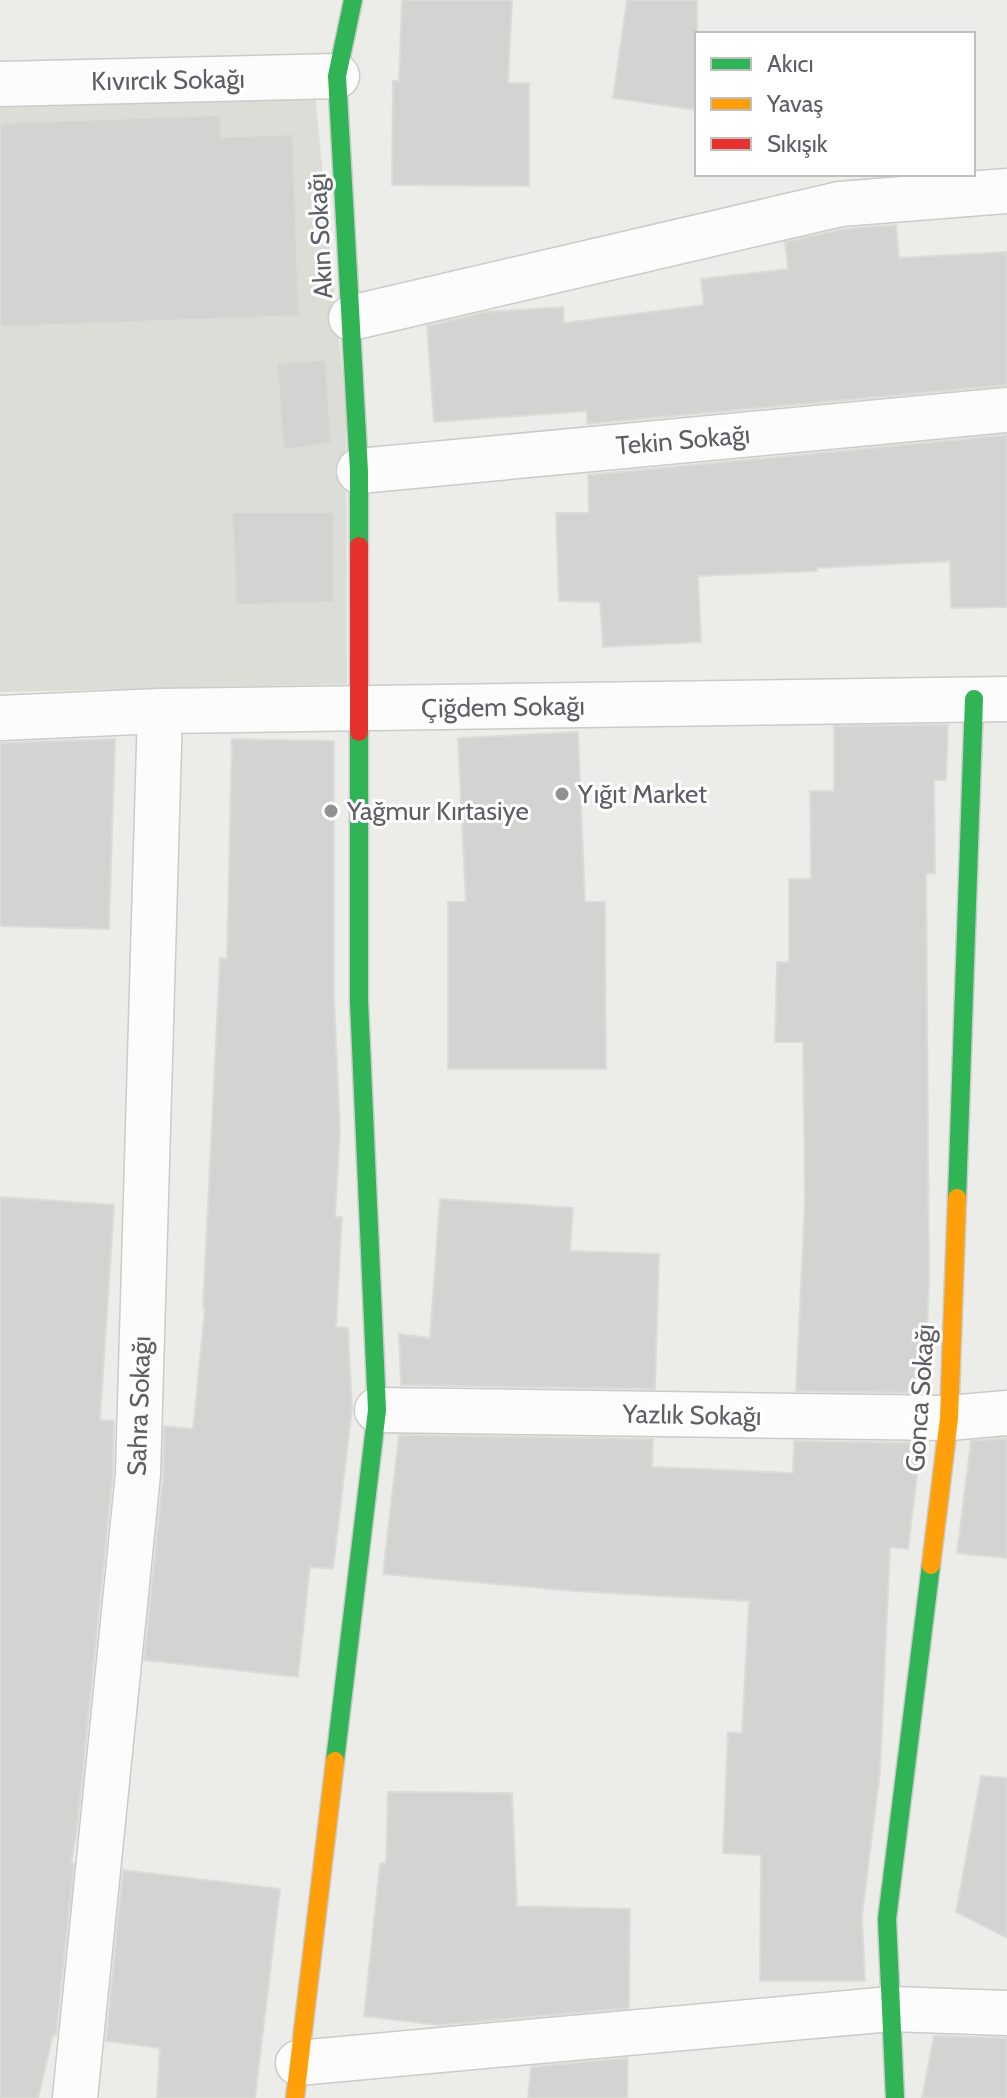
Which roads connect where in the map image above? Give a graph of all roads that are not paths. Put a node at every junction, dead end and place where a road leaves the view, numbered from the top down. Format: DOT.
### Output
graph roads {
  1 [pos="353,0"];
  2 [pos="337,76"];
  3 [pos="0,84"];
  4 [pos="1007,191"];
  5 [pos="351,318"];
  6 [pos="1007,410"];
  7 [pos="359,471"];
  8 [pos="990,699"];
  9 [pos="359,710"];
  10 [pos="160,711"];
  11 [pos="0,718"];
  12 [pos="377,1410"];
  13 [pos="1007,1413"];
  14 [pos="949,1418"];
  15 [pos="891,2009"];
  16 [pos="1007,2013"];
  17 [pos="297,2081"];
  18 [pos="75,2098"];
  19 [pos="895,2098"];
  1 -- 2 [label="street, Akın Sokağı"];
  2 -- 3 [label="street, Kıvırcık Sokağı"];
  2 -- 5 [label="street, Akın Sokağı"];
  4 -- 5 [label="street"];
  5 -- 7 [label="street, Akın Sokağı"];
  6 -- 7 [label="street, Tekin Sokağı"];
  7 -- 9 [label="street, Akın Sokağı"];
  8 -- 9 [label="street, Çiğdem Sokağı"];
  8 -- 14 [label="street, Gonca Sokağı"];
  9 -- 10 [label="street, Çiğdem Sokağı"];
  9 -- 12 [label="street, Akın Sokağı"];
  10 -- 11 [label="street, Çiğdem Sokağı"];
  10 -- 18 [label="street, Sahra Sokağı"];
  12 -- 14 [label="street, Yazlık Sokağı"];
  12 -- 17 [label="street, Akın Sokağı"];
  13 -- 14 [label="street, Yazlık Sokağı"];
  14 -- 15 [label="street, Gonca Sokağı"];
  15 -- 16 [label="street"];
  15 -- 17 [label="street"];
  15 -- 19 [label="street, Gonca Sokağı"];
}
